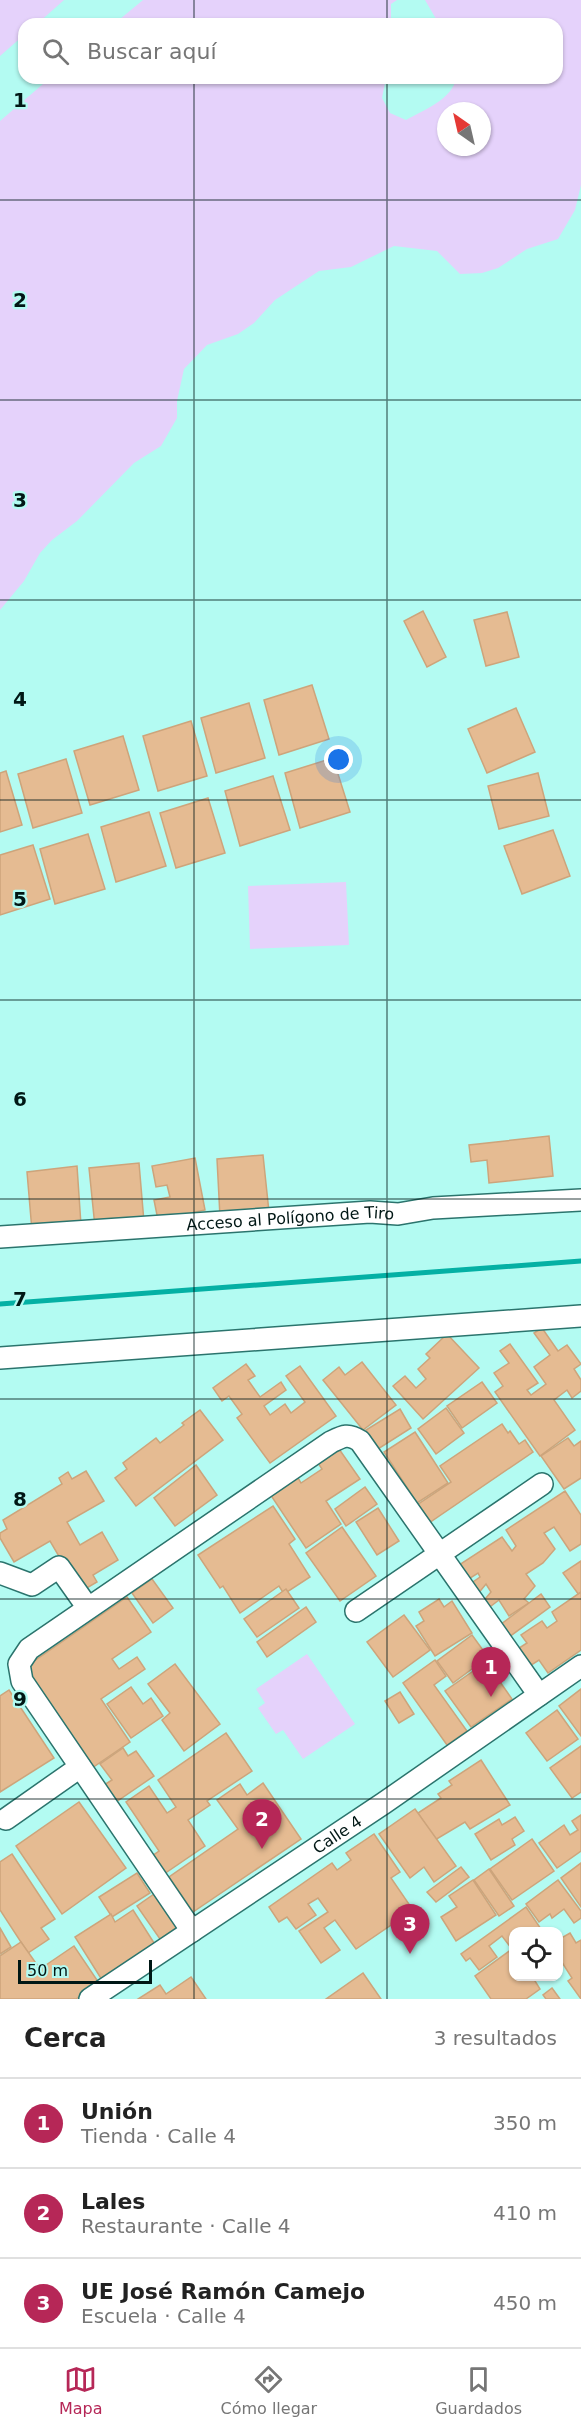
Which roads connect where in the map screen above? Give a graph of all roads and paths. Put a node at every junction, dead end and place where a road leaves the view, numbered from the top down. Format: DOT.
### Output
graph roads {
  1 [pos="581,1200"];
  2 [pos="0,1237"];
  3 [pos="581,1316"];
  4 [pos="0,1358"];
  5 [pos="542,1485"];
  6 [pos="441,1554"];
  7 [pos="0,1572"];
  8 [pos="88,1608"];
  9 [pos="356,1611"];
  10 [pos="581,1666"];
  11 [pos="538,1695"];
  12 [pos="80,1767"];
  13 [pos="6,1819"];
  14 [pos="192,1931"];
  15 [pos="90,1999"];
  1 -- 2 [label="street, Acceso al Polígono de Tiro"];
  3 -- 4 [label="street"];
  5 -- 6 [label="street"];
  6 -- 8 [label="street"];
  6 -- 9 [label="street"];
  6 -- 11 [label="street"];
  7 -- 8 [label="street"];
  8 -- 12 [label="street"];
  10 -- 11 [label="street, Calle 4"];
  11 -- 14 [label="street, Calle 4"];
  12 -- 13 [label="street"];
  12 -- 14 [label="street"];
  14 -- 15 [label="street, Calle 4"];
}
